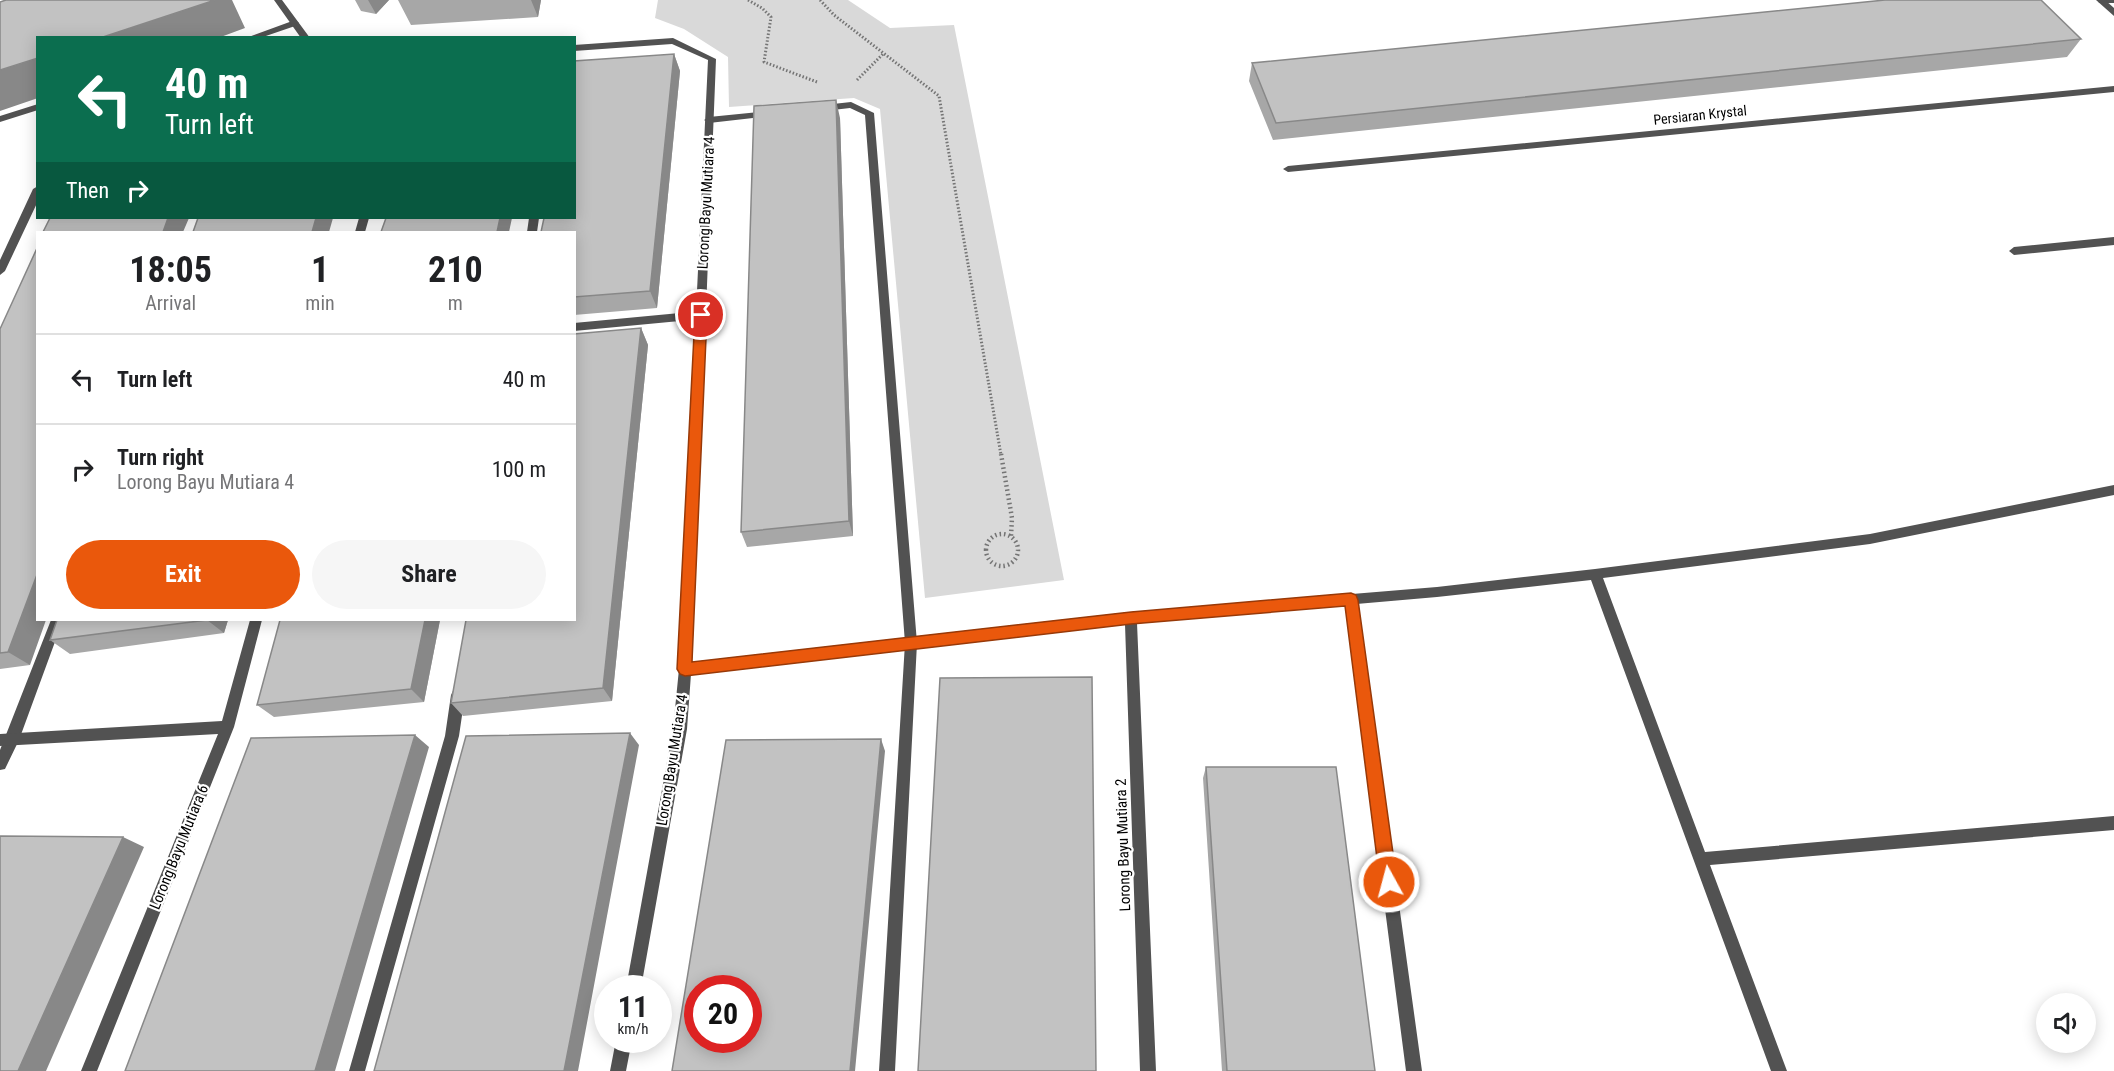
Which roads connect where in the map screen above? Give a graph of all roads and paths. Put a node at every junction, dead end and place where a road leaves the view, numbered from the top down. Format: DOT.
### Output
graph roads {
  1 [pos="278,0"];
  2 [pos="748,0"];
  3 [pos="820,0"];
  4 [pos="2114,0"];
  5 [pos="2101,1"];
  6 [pos="2114,13"];
  7 [pos="296,23"];
  8 [pos="256,36"];
  9 [pos="305,36"];
  10 [pos="576,48"];
  11 [pos="884,53"];
  12 [pos="853,84"];
  13 [pos="827,86"];
  14 [pos="2114,89"];
  15 [pos="36,108"];
  16 [pos="816,109"];
  17 [pos="780,113"];
  18 [pos="0,119"];
  19 [pos="709,120"];
  20 [pos="1288,169"];
  21 [pos="36,193"];
  22 [pos="2114,241"];
  23 [pos="2013,251"];
  24 [pos="0,271"];
  25 [pos="701,315"];
  26 [pos="576,327"];
  27 [pos="2114,489"];
  28 [pos="1011,536"];
  29 [pos="1595,574"];
  30 [pos="1351,600"];
  31 [pos="1131,618"];
  32 [pos="57,621"];
  33 [pos="256,621"];
  34 [pos="911,643"];
  35 [pos="685,669"];
  36 [pos="461,678"];
  37 [pos="227,727"];
  38 [pos="6,740"];
  39 [pos="0,764"];
  40 [pos="2114,823"];
  41 [pos="1702,859"];
  42 [pos="635,975"];
  43 [pos="621,1053"];
  44 [pos="89,1071"];
  45 [pos="357,1071"];
  46 [pos="618,1071"];
  47 [pos="887,1071"];
  48 [pos="1148,1071"];
  49 [pos="1414,1071"];
  50 [pos="1779,1071"];
  1 -- 7 [label="street"];
  2 -- 13 [label="path"];
  3 -- 11 [label="path"];
  4 -- 5 [label="street"];
  5 -- 6 [label="street"];
  7 -- 8 [label="street"];
  7 -- 9 [label="street"];
  10 -- 19 [label="street, Lorong Bayu Mutiara 4"];
  11 -- 12 [label="path"];
  11 -- 28 [label="path"];
  14 -- 20 [label="street, Persiaran Krystal"];
  15 -- 18 [label="street"];
  16 -- 34 [label="street"];
  17 -- 19 [label="street"];
  19 -- 25 [label="street, Lorong Bayu Mutiara 4"];
  21 -- 24 [label="street"];
  22 -- 23 [label="street"];
  25 -- 26 [label="street"];
  25 -- 35 [label="street, Lorong Bayu Mutiara 4"];
  27 -- 29 [label="street"];
  28 -- 28 [label="path"];
  29 -- 30 [label="street"];
  29 -- 41 [label="street"];
  30 -- 31 [label="street"];
  30 -- 49 [label="street"];
  31 -- 34 [label="street"];
  31 -- 48 [label="street, Lorong Bayu Mutiara 2"];
  32 -- 38 [label="street"];
  33 -- 37 [label="street, Lorong Bayu Mutiara 6"];
  34 -- 35 [label="street"];
  34 -- 47 [label="street"];
  35 -- 42 [label="street, Lorong Bayu Mutiara 4"];
  36 -- 45 [label="street"];
  37 -- 38 [label="street"];
  37 -- 44 [label="street, Lorong Bayu Mutiara 6"];
  38 -- 39 [label="street"];
  40 -- 41 [label="street"];
  41 -- 50 [label="street"];
  43 -- 46 [label="street"];
}
